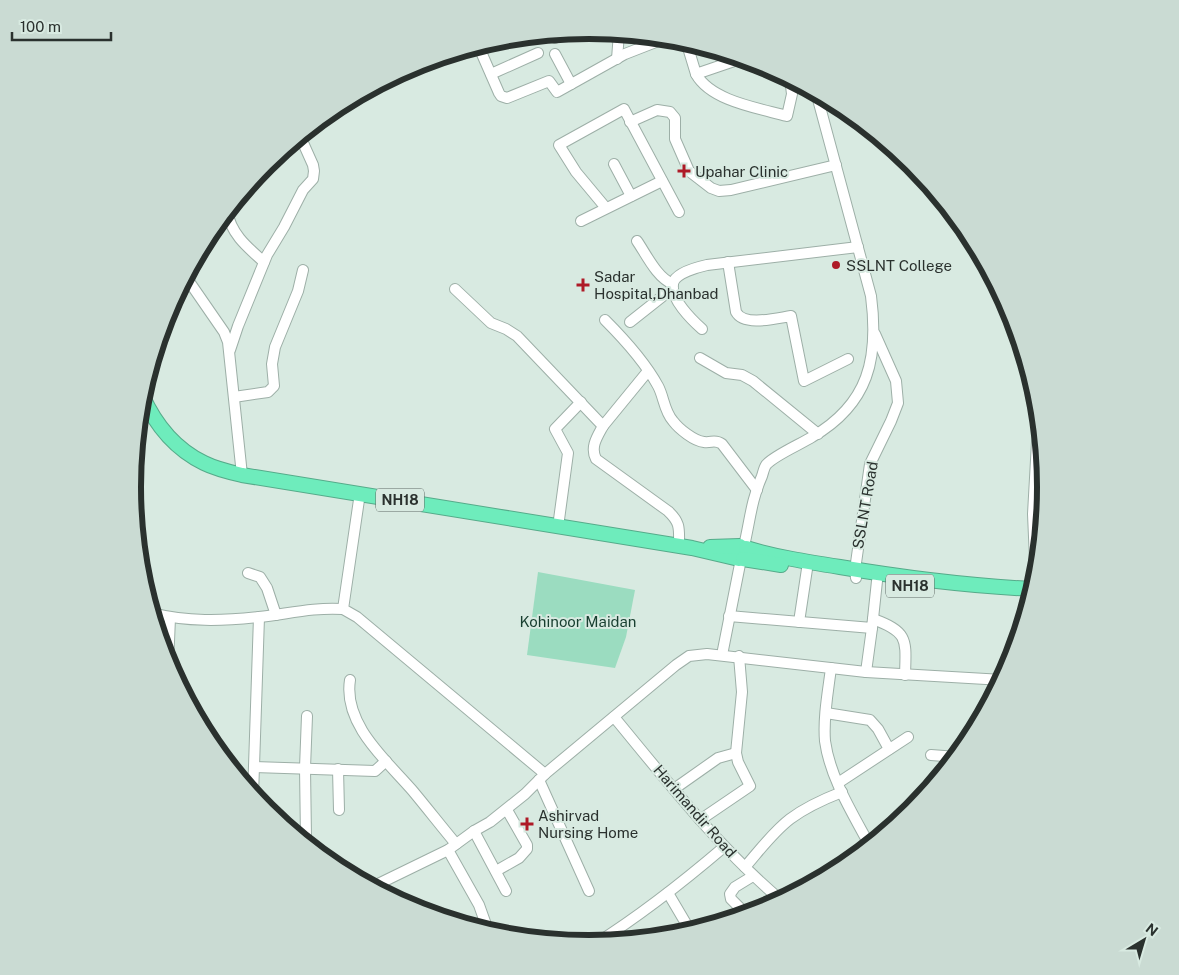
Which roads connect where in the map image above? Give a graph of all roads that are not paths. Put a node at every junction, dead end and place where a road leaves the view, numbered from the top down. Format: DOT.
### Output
graph roads {
  1 [pos="618,40"];
  2 [pos="653,44"];
  3 [pos="689,50"];
  4 [pos="481,52"];
  5 [pos="538,53"];
  6 [pos="555,54"];
  7 [pos="617,59"];
  8 [pos="731,62"];
  9 [pos="491,74"];
  10 [pos="696,74"];
  11 [pos="571,84"];
  12 [pos="791,87"];
  13 [pos="819,102"];
  14 [pos="630,122"];
  15 [pos="303,142"];
  16 [pos="614,164"];
  17 [pos="836,165"];
  18 [pos="662,180"];
  19 [pos="631,196"];
  20 [pos="606,208"];
  21 [pos="679,212"];
  22 [pos="229,219"];
  23 [pos="581,221"];
  24 [pos="637,241"];
  25 [pos="858,247"];
  26 [pos="264,262"];
  27 [pos="728,262"];
  28 [pos="304,270"];
  29 [pos="190,283"];
  30 [pos="673,286"];
  31 [pos="455,290"];
  32 [pos="605,320"];
  33 [pos="630,322"];
  34 [pos="702,329"];
  35 [pos="873,331"];
  36 [pos="230,350"];
  37 [pos="700,358"];
  38 [pos="848,359"];
  39 [pos="648,371"];
  40 [pos="234,397"];
  41 [pos="581,402"];
  42 [pos="148,407"];
  43 [pos="603,426"];
  44 [pos="818,434"];
  45 [pos="1037,465"];
  46 [pos="242,475"];
  47 [pos="756,490"];
  48 [pos="360,494"];
  49 [pos="558,527"];
  50 [pos="1034,543"];
  51 [pos="685,547"];
  52 [pos="742,553"];
  53 [pos="807,569"];
  54 [pos="248,573"];
  55 [pos="855,574"];
  56 [pos="877,581"];
  57 [pos="1027,589"];
  58 [pos="1025,596"];
  59 [pos="343,609"];
  60 [pos="276,614"];
  61 [pos="160,615"];
  62 [pos="729,616"];
  63 [pos="259,617"];
  64 [pos="170,618"];
  65 [pos="799,622"];
  66 [pos="872,623"];
  67 [pos="169,643"];
  68 [pos="722,655"];
  69 [pos="738,656"];
  70 [pos="831,668"];
  71 [pos="866,672"];
  72 [pos="905,675"];
  73 [pos="350,680"];
  74 [pos="995,680"];
  75 [pos="826,713"];
  76 [pos="307,716"];
  77 [pos="614,716"];
  78 [pos="908,736"];
  79 [pos="888,749"];
  80 [pos="736,753"];
  81 [pos="930,755"];
  82 [pos="949,756"];
  83 [pos="386,761"];
  84 [pos="254,767"];
  85 [pos="305,768"];
  86 [pos="338,769"];
  87 [pos="542,777"];
  88 [pos="253,785"];
  89 [pos="840,787"];
  90 [pos="674,789"];
  91 [pos="339,810"];
  92 [pos="507,810"];
  93 [pos="700,820"];
  94 [pos="474,831"];
  95 [pos="306,835"];
  96 [pos="867,840"];
  97 [pos="724,846"];
  98 [pos="452,847"];
  99 [pos="744,867"];
  100 [pos="496,871"];
  101 [pos="753,876"];
  102 [pos="379,884"];
  103 [pos="506,891"];
  104 [pos="589,891"];
  105 [pos="668,892"];
  106 [pos="776,896"];
  107 [pos="741,909"];
  108 [pos="486,924"];
  109 [pos="687,926"];
  110 [pos="609,935"];
  1 -- 7 [label="street"];
  2 -- 7 [label="street"];
  3 -- 10 [label="street"];
  4 -- 9 [label="street"];
  5 -- 9 [label="street"];
  6 -- 11 [label="street"];
  7 -- 11 [label="street"];
  8 -- 10 [label="street"];
  9 -- 11 [label="street"];
  10 -- 12 [label="street"];
  13 -- 17 [label="street"];
  14 -- 17 [label="street"];
  14 -- 18 [label="street"];
  14 -- 20 [label="street"];
  15 -- 26 [label="street"];
  16 -- 19 [label="street"];
  17 -- 25 [label="street"];
  18 -- 19 [label="street"];
  18 -- 21 [label="street"];
  19 -- 20 [label="street"];
  20 -- 23 [label="street"];
  22 -- 26 [label="street"];
  24 -- 30 [label="street"];
  25 -- 27 [label="street"];
  25 -- 35 [label="street"];
  26 -- 36 [label="street"];
  27 -- 30 [label="street"];
  27 -- 38 [label="street"];
  28 -- 40 [label="street"];
  29 -- 36 [label="street"];
  30 -- 33 [label="street"];
  30 -- 34 [label="street"];
  31 -- 41 [label="street"];
  32 -- 39 [label="street"];
  35 -- 44 [label="street"];
  35 -- 55 [label="street, SSLNT Road"];
  36 -- 40 [label="street"];
  37 -- 44 [label="street"];
  39 -- 43 [label="street"];
  39 -- 47 [label="street"];
  40 -- 46 [label="street"];
  41 -- 43 [label="street"];
  41 -- 49 [label="street"];
  42 -- 46 [label="highway, NH18"];
  43 -- 51 [label="street"];
  44 -- 47 [label="street"];
  45 -- 50 [label="street"];
  46 -- 48 [label="highway, NH18"];
  47 -- 52 [label="street"];
  48 -- 49 [label="highway, NH18"];
  48 -- 59 [label="street"];
  49 -- 51 [label="highway, NH18"];
  51 -- 52 [label="highway, NH18"];
  52 -- 53 [label="highway, NH18"];
  52 -- 55 [label="highway, NH18"];
  52 -- 62 [label="street"];
  53 -- 55 [label="highway, NH18"];
  53 -- 65 [label="street"];
  54 -- 60 [label="street"];
  55 -- 56 [label="highway, NH18"];
  55 -- 57 [label="highway, NH18"];
  56 -- 58 [label="highway, NH18"];
  56 -- 66 [label="street"];
  59 -- 60 [label="street"];
  59 -- 87 [label="street"];
  60 -- 63 [label="street"];
  61 -- 64 [label="street"];
  62 -- 65 [label="street"];
  62 -- 68 [label="street"];
  63 -- 64 [label="street"];
  63 -- 84 [label="street"];
  64 -- 67 [label="street"];
  65 -- 66 [label="street"];
  66 -- 71 [label="street"];
  66 -- 72 [label="street"];
  68 -- 69 [label="street"];
  68 -- 77 [label="street"];
  69 -- 70 [label="street"];
  69 -- 80 [label="street"];
  70 -- 71 [label="street"];
  70 -- 75 [label="street"];
  71 -- 72 [label="street"];
  72 -- 74 [label="street"];
  73 -- 83 [label="street"];
  75 -- 79 [label="street"];
  75 -- 89 [label="street"];
  76 -- 85 [label="street"];
  77 -- 87 [label="street"];
  77 -- 90 [label="street, Harimandir Road"];
  78 -- 79 [label="street"];
  79 -- 89 [label="street"];
  80 -- 90 [label="street"];
  80 -- 93 [label="street"];
  81 -- 82 [label="street"];
  83 -- 86 [label="street"];
  83 -- 98 [label="street"];
  84 -- 85 [label="street"];
  84 -- 88 [label="street"];
  85 -- 86 [label="street"];
  85 -- 95 [label="street"];
  86 -- 91 [label="street"];
  87 -- 92 [label="street"];
  87 -- 104 [label="street"];
  89 -- 96 [label="street"];
  89 -- 99 [label="street"];
  90 -- 93 [label="street, Harimandir Road"];
  92 -- 94 [label="street"];
  92 -- 100 [label="street"];
  93 -- 97 [label="street, Harimandir Road"];
  94 -- 98 [label="street"];
  94 -- 100 [label="street"];
  97 -- 99 [label="street, Harimandir Road"];
  97 -- 105 [label="street"];
  98 -- 102 [label="street"];
  98 -- 108 [label="street"];
  99 -- 101 [label="street, Harimandir Road"];
  100 -- 103 [label="street"];
  101 -- 106 [label="street, Harimandir Road"];
  101 -- 107 [label="street"];
  105 -- 109 [label="street"];
  105 -- 110 [label="street"];
}
